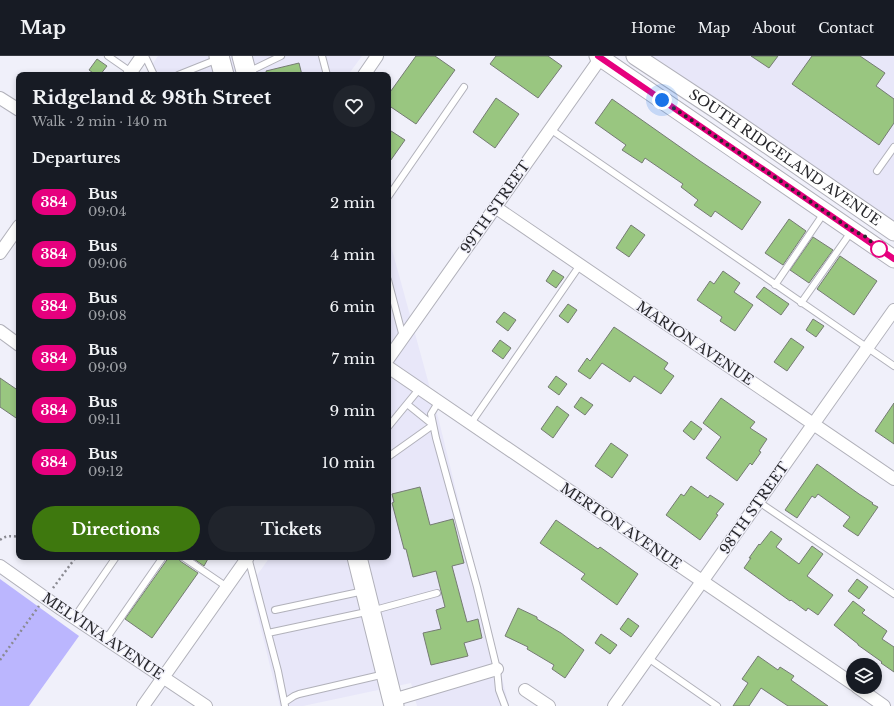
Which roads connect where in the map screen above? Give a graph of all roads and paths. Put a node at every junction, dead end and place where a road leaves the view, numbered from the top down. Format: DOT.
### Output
graph roads {
  1 [pos="108,56"];
  2 [pos="143,56"];
  3 [pos="280,56"];
  4 [pos="322,56"];
  5 [pos="377,56"];
  6 [pos="600,56"];
  7 [pos="635,56"];
  8 [pos="221,63"];
  9 [pos="245,68"];
  10 [pos="128,72"];
  11 [pos="131,72"];
  12 [pos="152,72"];
  13 [pos="189,72"];
  14 [pos="326,72"];
  15 [pos="366,72"];
  16 [pos="464,87"];
  17 [pos="0,98"];
  18 [pos="16,108"];
  19 [pos="550,129"];
  20 [pos="894,147"];
  21 [pos="878,171"];
  22 [pos="391,193"];
  23 [pos="495,207"];
  24 [pos="825,212"];
  25 [pos="16,230"];
  26 [pos="852,230"];
  27 [pos="894,232"];
  28 [pos="894,249"];
  29 [pos="0,252"];
  30 [pos="894,259"];
  31 [pos="580,265"];
  32 [pos="775,285"];
  33 [pos="391,291"];
  34 [pos="801,303"];
  35 [pos="894,310"];
  36 [pos="0,332"];
  37 [pos="403,337"];
  38 [pos="16,343"];
  39 [pos="868,348"];
  40 [pos="391,355"];
  41 [pos="894,366"];
  42 [pos="391,369"];
  43 [pos="420,388"];
  44 [pos="439,402"];
  45 [pos="407,404"];
  46 [pos="391,423"];
  47 [pos="471,423"];
  48 [pos="814,424"];
  49 [pos="433,425"];
  50 [pos="391,455"];
  51 [pos="894,479"];
  52 [pos="759,502"];
  53 [pos="16,537"];
  54 [pos="0,540"];
  55 [pos="74,560"];
  56 [pos="114,560"];
  57 [pos="160,560"];
  58 [pos="187,560"];
  59 [pos="246,560"];
  60 [pos="249,560"];
  61 [pos="358,560"];
  62 [pos="0,566"];
  63 [pos="702,581"];
  64 [pos="227,587"];
  65 [pos="53,588"];
  66 [pos="365,590"];
  67 [pos="437,593"];
  68 [pos="894,594"];
  69 [pos="40,604"];
  70 [pos="275,610"];
  71 [pos="371,611"];
  72 [pos="74,618"];
  73 [pos="268,633"];
  74 [pos="106,639"];
  75 [pos="648,658"];
  76 [pos="0,660"];
  77 [pos="497,670"];
  78 [pos="386,674"];
  79 [pos="164,677"];
  80 [pos="846,679"];
  81 [pos="525,690"];
  82 [pos="867,694"];
  83 [pos="393,703"];
  84 [pos="285,704"];
  85 [pos="143,706"];
  86 [pos="206,706"];
  87 [pos="505,706"];
  88 [pos="549,706"];
  89 [pos="614,706"];
  90 [pos="717,706"];
  91 [pos="884,706"];
  1 -- 10 [label="lane"];
  2 -- 11 [label="street"];
  2 -- 12 [label="lane"];
  3 -- 9 [label="lane"];
  4 -- 14 [label="lane"];
  5 -- 15 [label="street"];
  6 -- 19 [label="street, 99TH STREET"];
  6 -- 24 [label="main road, SOUTH RIDGELAND AVENUE"];
  7 -- 27 [label="main road, SOUTH RIDGELAND AVENUE"];
  8 -- 13 [label="lane"];
  16 -- 22 [label="lane"];
  17 -- 18 [label="street"];
  19 -- 23 [label="street, 99TH STREET"];
  19 -- 32 [label="lane"];
  20 -- 21 [label="lane"];
  23 -- 31 [label="street, MARION AVENUE"];
  23 -- 37 [label="street, 99TH STREET"];
  24 -- 26 [label="main road, SOUTH RIDGELAND AVENUE"];
  24 -- 32 [label="lane"];
  25 -- 29 [label="street"];
  26 -- 28 [label="main road"];
  26 -- 30 [label="main road, SOUTH RIDGELAND AVENUE"];
  26 -- 34 [label="lane"];
  31 -- 47 [label="lane"];
  31 -- 48 [label="street, MARION AVENUE"];
  32 -- 34 [label="lane"];
  33 -- 37 [label="lane"];
  34 -- 39 [label="lane"];
  35 -- 39 [label="street, 98TH STREET"];
  36 -- 38 [label="street"];
  37 -- 40 [label="street, 99TH STREET"];
  39 -- 41 [label="lane"];
  39 -- 48 [label="street, 98TH STREET"];
  42 -- 43 [label="street, MERTON AVENUE"];
  43 -- 44 [label="street, MERTON AVENUE"];
  43 -- 45 [label="lane"];
  44 -- 47 [label="street, MERTON AVENUE"];
  44 -- 49 [label="lane"];
  45 -- 46 [label="lane"];
  45 -- 49 [label="lane"];
  47 -- 63 [label="street, MERTON AVENUE"];
  48 -- 51 [label="street, MARION AVENUE"];
  48 -- 52 [label="street, 98TH STREET"];
  49 -- 50 [label="lane"];
  49 -- 77 [label="lane"];
  52 -- 63 [label="street, 98TH STREET"];
  52 -- 68 [label="lane"];
  53 -- 54 [label="path"];
  55 -- 65 [label="path"];
  56 -- 72 [label="lane"];
  57 -- 74 [label="lane"];
  58 -- 64 [label="lane"];
  59 -- 64 [label="street"];
  60 -- 73 [label="lane"];
  61 -- 66 [label="main road"];
  62 -- 72 [label="street, MELVINA AVENUE"];
  63 -- 75 [label="street, 98TH STREET"];
  63 -- 80 [label="street, MERTON AVENUE"];
  64 -- 79 [label="street"];
  66 -- 70 [label="lane"];
  66 -- 71 [label="main road"];
  67 -- 71 [label="lane"];
  69 -- 76 [label="path"];
  71 -- 73 [label="lane"];
  71 -- 78 [label="main road"];
  72 -- 74 [label="street, MELVINA AVENUE"];
  73 -- 84 [label="lane"];
  74 -- 79 [label="street, MELVINA AVENUE"];
  75 -- 89 [label="street, 98TH STREET"];
  75 -- 90 [label="lane"];
  77 -- 83 [label="street"];
  77 -- 87 [label="lane"];
  78 -- 83 [label="main road"];
  78 -- 84 [label="lane"];
  79 -- 85 [label="street"];
  79 -- 86 [label="street, MELVINA AVENUE"];
  81 -- 88 [label="street"];
  82 -- 91 [label="street"];
}
